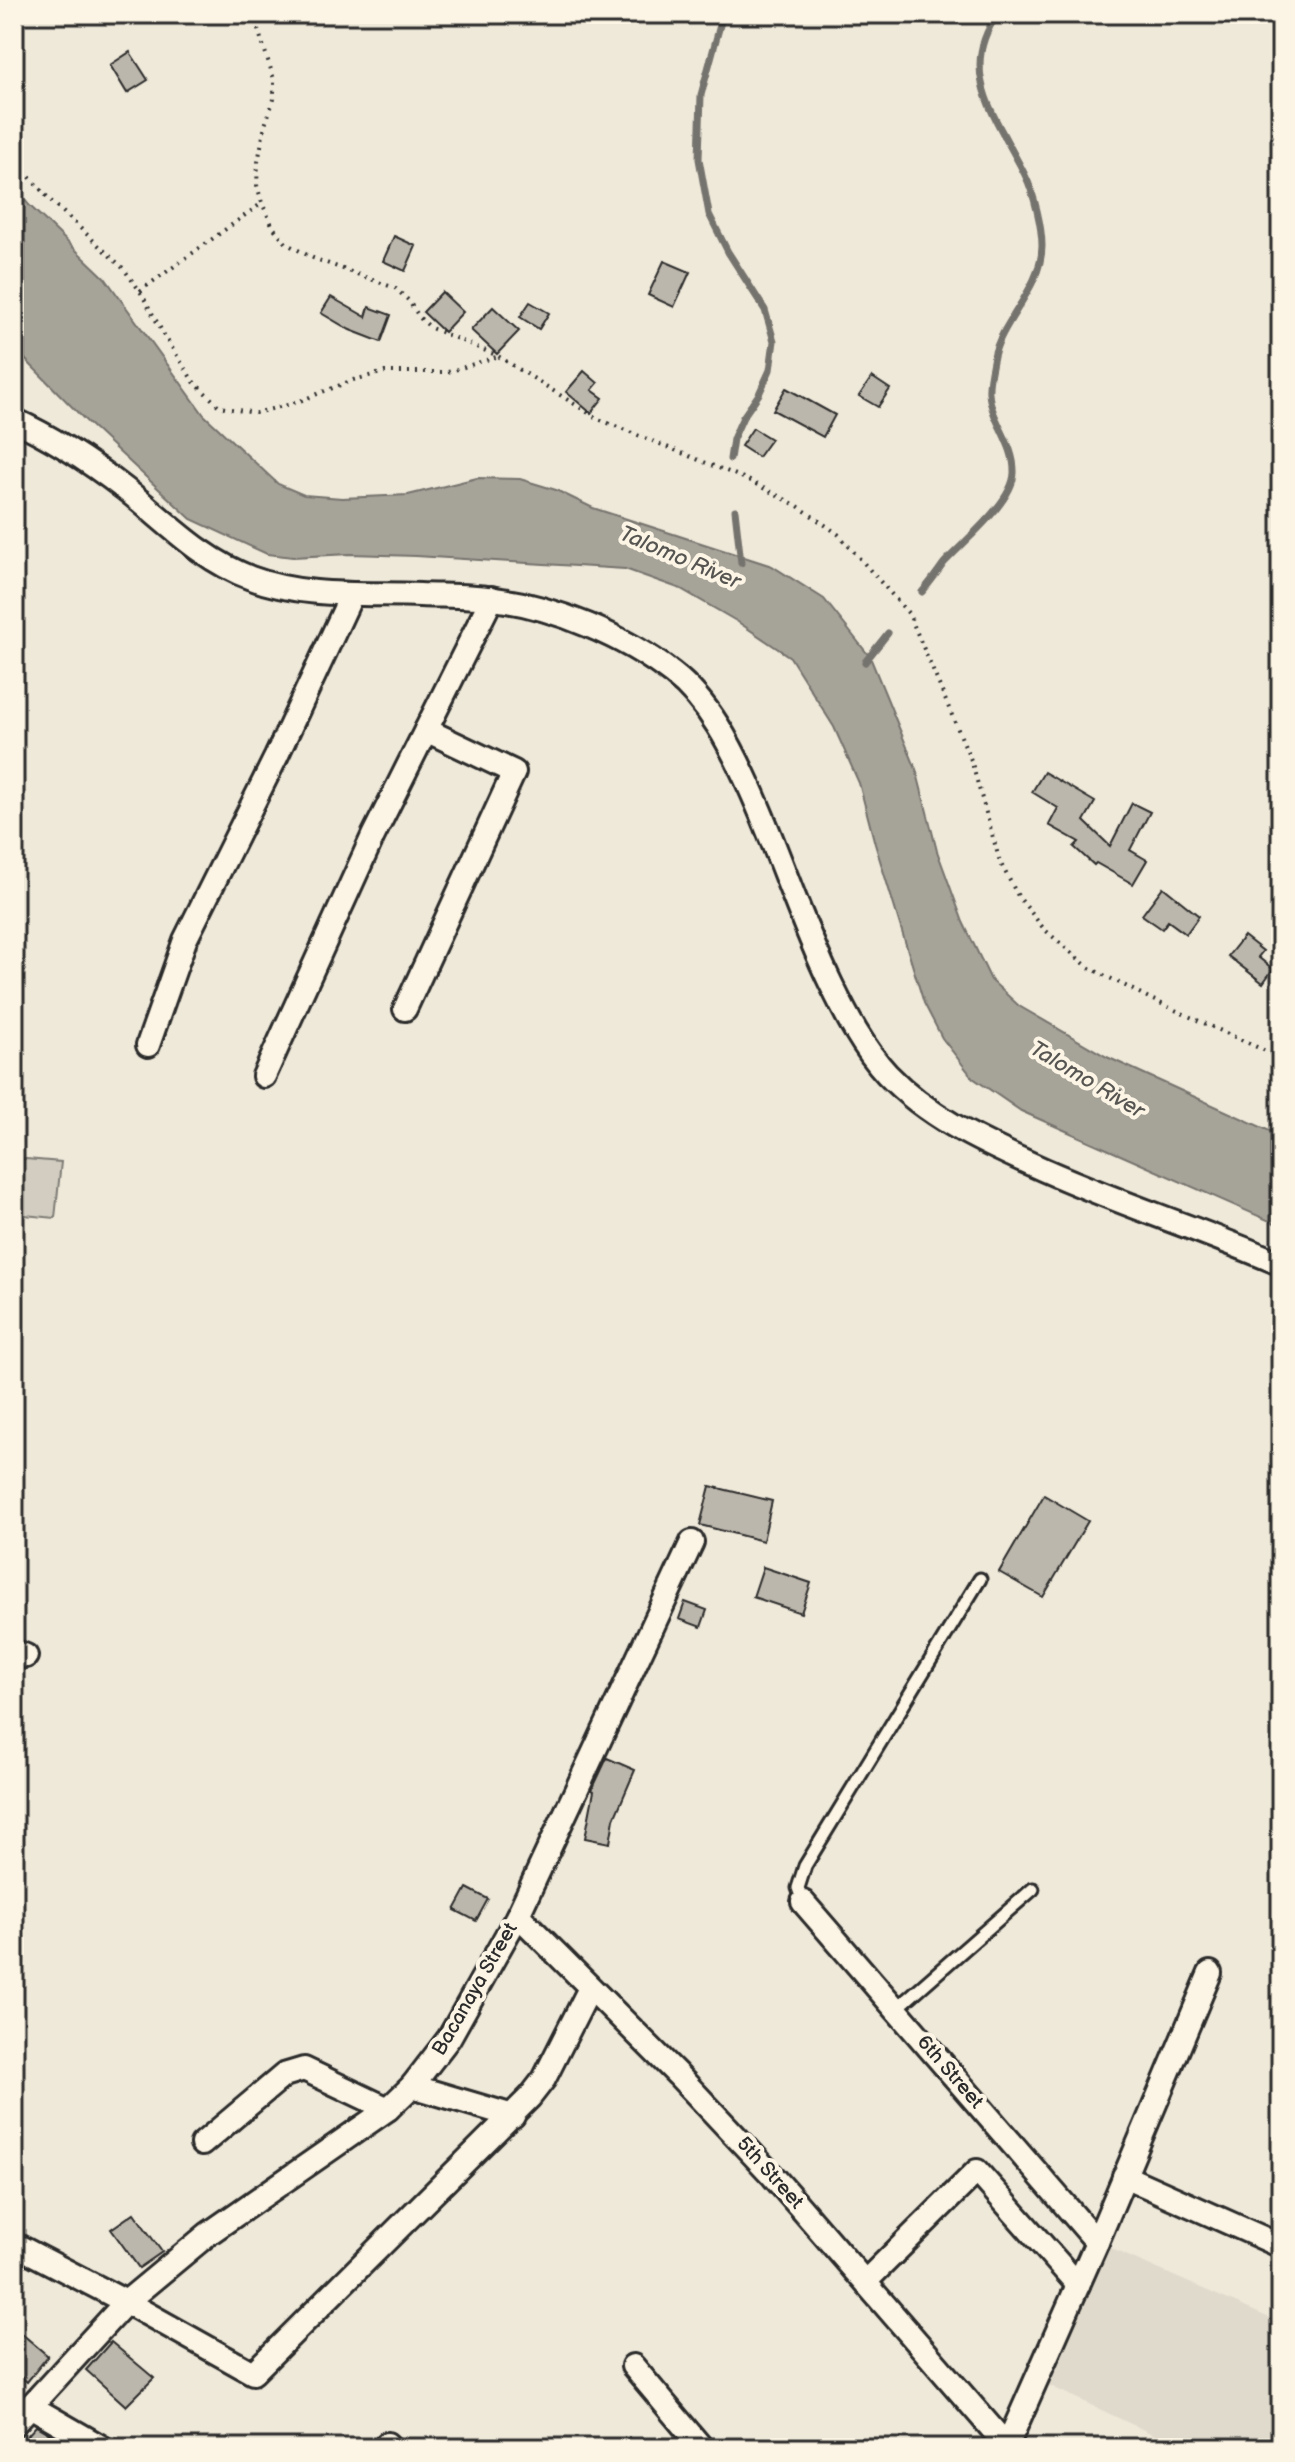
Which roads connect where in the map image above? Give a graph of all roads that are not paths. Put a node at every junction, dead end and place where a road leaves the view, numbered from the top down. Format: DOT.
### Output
graph roads {
  1 [pos="14,420"];
  2 [pos="352,594"];
  3 [pos="492,598"];
  4 [pos="426,730"];
  5 [pos="405,1009"];
  6 [pos="148,1045"];
  7 [pos="264,1076"];
  8 [pos="1281,1264"];
  9 [pos="692,1542"];
  10 [pos="980,1579"];
  11 [pos="1033,1889"];
  12 [pos="803,1902"];
  13 [pos="518,1915"];
  14 [pos="1210,1973"];
  15 [pos="590,1988"];
  16 [pos="895,2010"];
  17 [pos="412,2086"];
  18 [pos="388,2109"];
  19 [pos="513,2116"];
  20 [pos="202,2144"];
  21 [pos="1124,2176"];
  22 [pos="1097,2242"];
  23 [pos="14,2244"];
  24 [pos="1281,2246"];
  25 [pos="866,2281"];
  26 [pos="1078,2285"];
  27 [pos="126,2302"];
  28 [pos="633,2366"];
  29 [pos="30,2406"];
  30 [pos="14,2424"];
  31 [pos="1006,2447"];
  32 [pos="103,2448"];
  33 [pos="702,2448"];
  1 -- 2 [label="street"];
  2 -- 3 [label="street"];
  2 -- 6 [label="street"];
  3 -- 4 [label="street"];
  3 -- 8 [label="street"];
  4 -- 5 [label="street"];
  4 -- 7 [label="street"];
  9 -- 13 [label="street, Bacanaya Street"];
  10 -- 12 [label="lane"];
  11 -- 16 [label="lane"];
  12 -- 16 [label="street, 6th Street"];
  13 -- 15 [label="street, 5th Street"];
  13 -- 17 [label="street, Bacanaya Street"];
  14 -- 21 [label="street"];
  15 -- 19 [label="street"];
  15 -- 25 [label="street, 5th Street"];
  16 -- 22 [label="street, 6th Street"];
  17 -- 18 [label="street, Bacanaya Street"];
  17 -- 19 [label="street"];
  18 -- 20 [label="street"];
  18 -- 27 [label="street, Bacanaya Street"];
  19 -- 27 [label="street"];
  21 -- 22 [label="street"];
  21 -- 24 [label="street"];
  22 -- 26 [label="street"];
  23 -- 27 [label="street"];
  25 -- 26 [label="street"];
  25 -- 31 [label="street, 5th Street"];
  26 -- 31 [label="street"];
  27 -- 29 [label="street, Bacanaya Street"];
  28 -- 33 [label="street"];
  29 -- 30 [label="street, Bacanaya Street"];
  29 -- 32 [label="street"];
}
